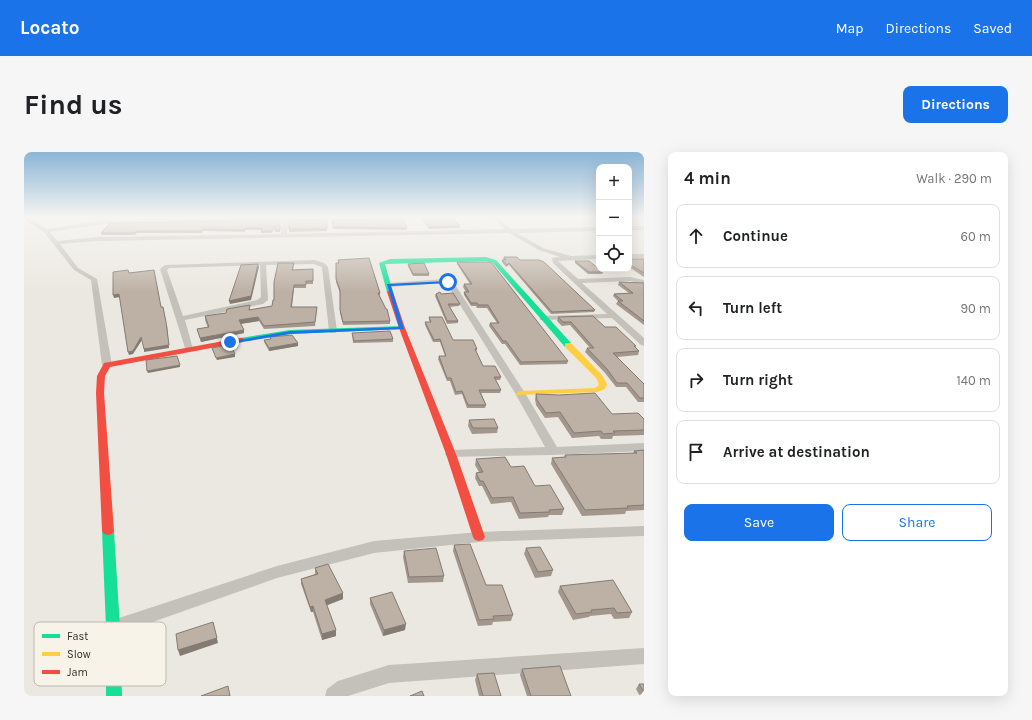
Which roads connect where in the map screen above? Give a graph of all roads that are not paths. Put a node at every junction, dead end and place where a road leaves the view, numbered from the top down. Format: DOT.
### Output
graph roads {
  1 [pos="61,242"];
  2 [pos="529,242"];
  3 [pos="56,243"];
  4 [pos="632,256"];
  5 [pos="644,256"];
  6 [pos="596,257"];
  7 [pos="570,258"];
  8 [pos="263,264"];
  9 [pos="576,281"];
  10 [pos="644,282"];
  11 [pos="389,285"];
  12 [pos="614,316"];
  13 [pos="543,318"];
  14 [pos="180,319"];
  15 [pos="402,328"];
  16 [pos="333,331"];
  17 [pos="644,343"];
  18 [pos="189,349"];
  19 [pos="107,365"];
  20 [pos="520,393"];
  21 [pos="644,447"];
  22 [pos="553,451"];
  23 [pos="451,454"];
  24 [pos="644,531"];
  25 [pos="478,537"];
  26 [pos="112,622"];
  27 [pos="130,622"];
  28 [pos="644,656"];
  29 [pos="114,686"];
  30 [pos="114,696"];
  31 [pos="334,696"];
  1 -- 3 [label="street"];
  2 -- 7 [label="street"];
  3 -- 19 [label="street"];
  4 -- 5 [label="street"];
  6 -- 7 [label="street"];
  7 -- 9 [label="street"];
  8 -- 14 [label="street"];
  8 -- 14 [label="street"];
  8 -- 16 [label="street"];
  9 -- 10 [label="street"];
  9 -- 12 [label="street"];
  11 -- 13 [label="street"];
  11 -- 15 [label="street"];
  11 -- 20 [label="street"];
  12 -- 13 [label="street"];
  12 -- 17 [label="street"];
  13 -- 20 [label="street"];
  14 -- 18 [label="street"];
  15 -- 16 [label="street"];
  15 -- 23 [label="street"];
  16 -- 18 [label="street"];
  18 -- 19 [label="street"];
  19 -- 26 [label="street"];
  20 -- 22 [label="street"];
  21 -- 22 [label="street"];
  22 -- 23 [label="street"];
  23 -- 25 [label="street"];
  24 -- 25 [label="street"];
  25 -- 27 [label="street"];
  28 -- 31 [label="street"];
  29 -- 30 [label="street"];
}
